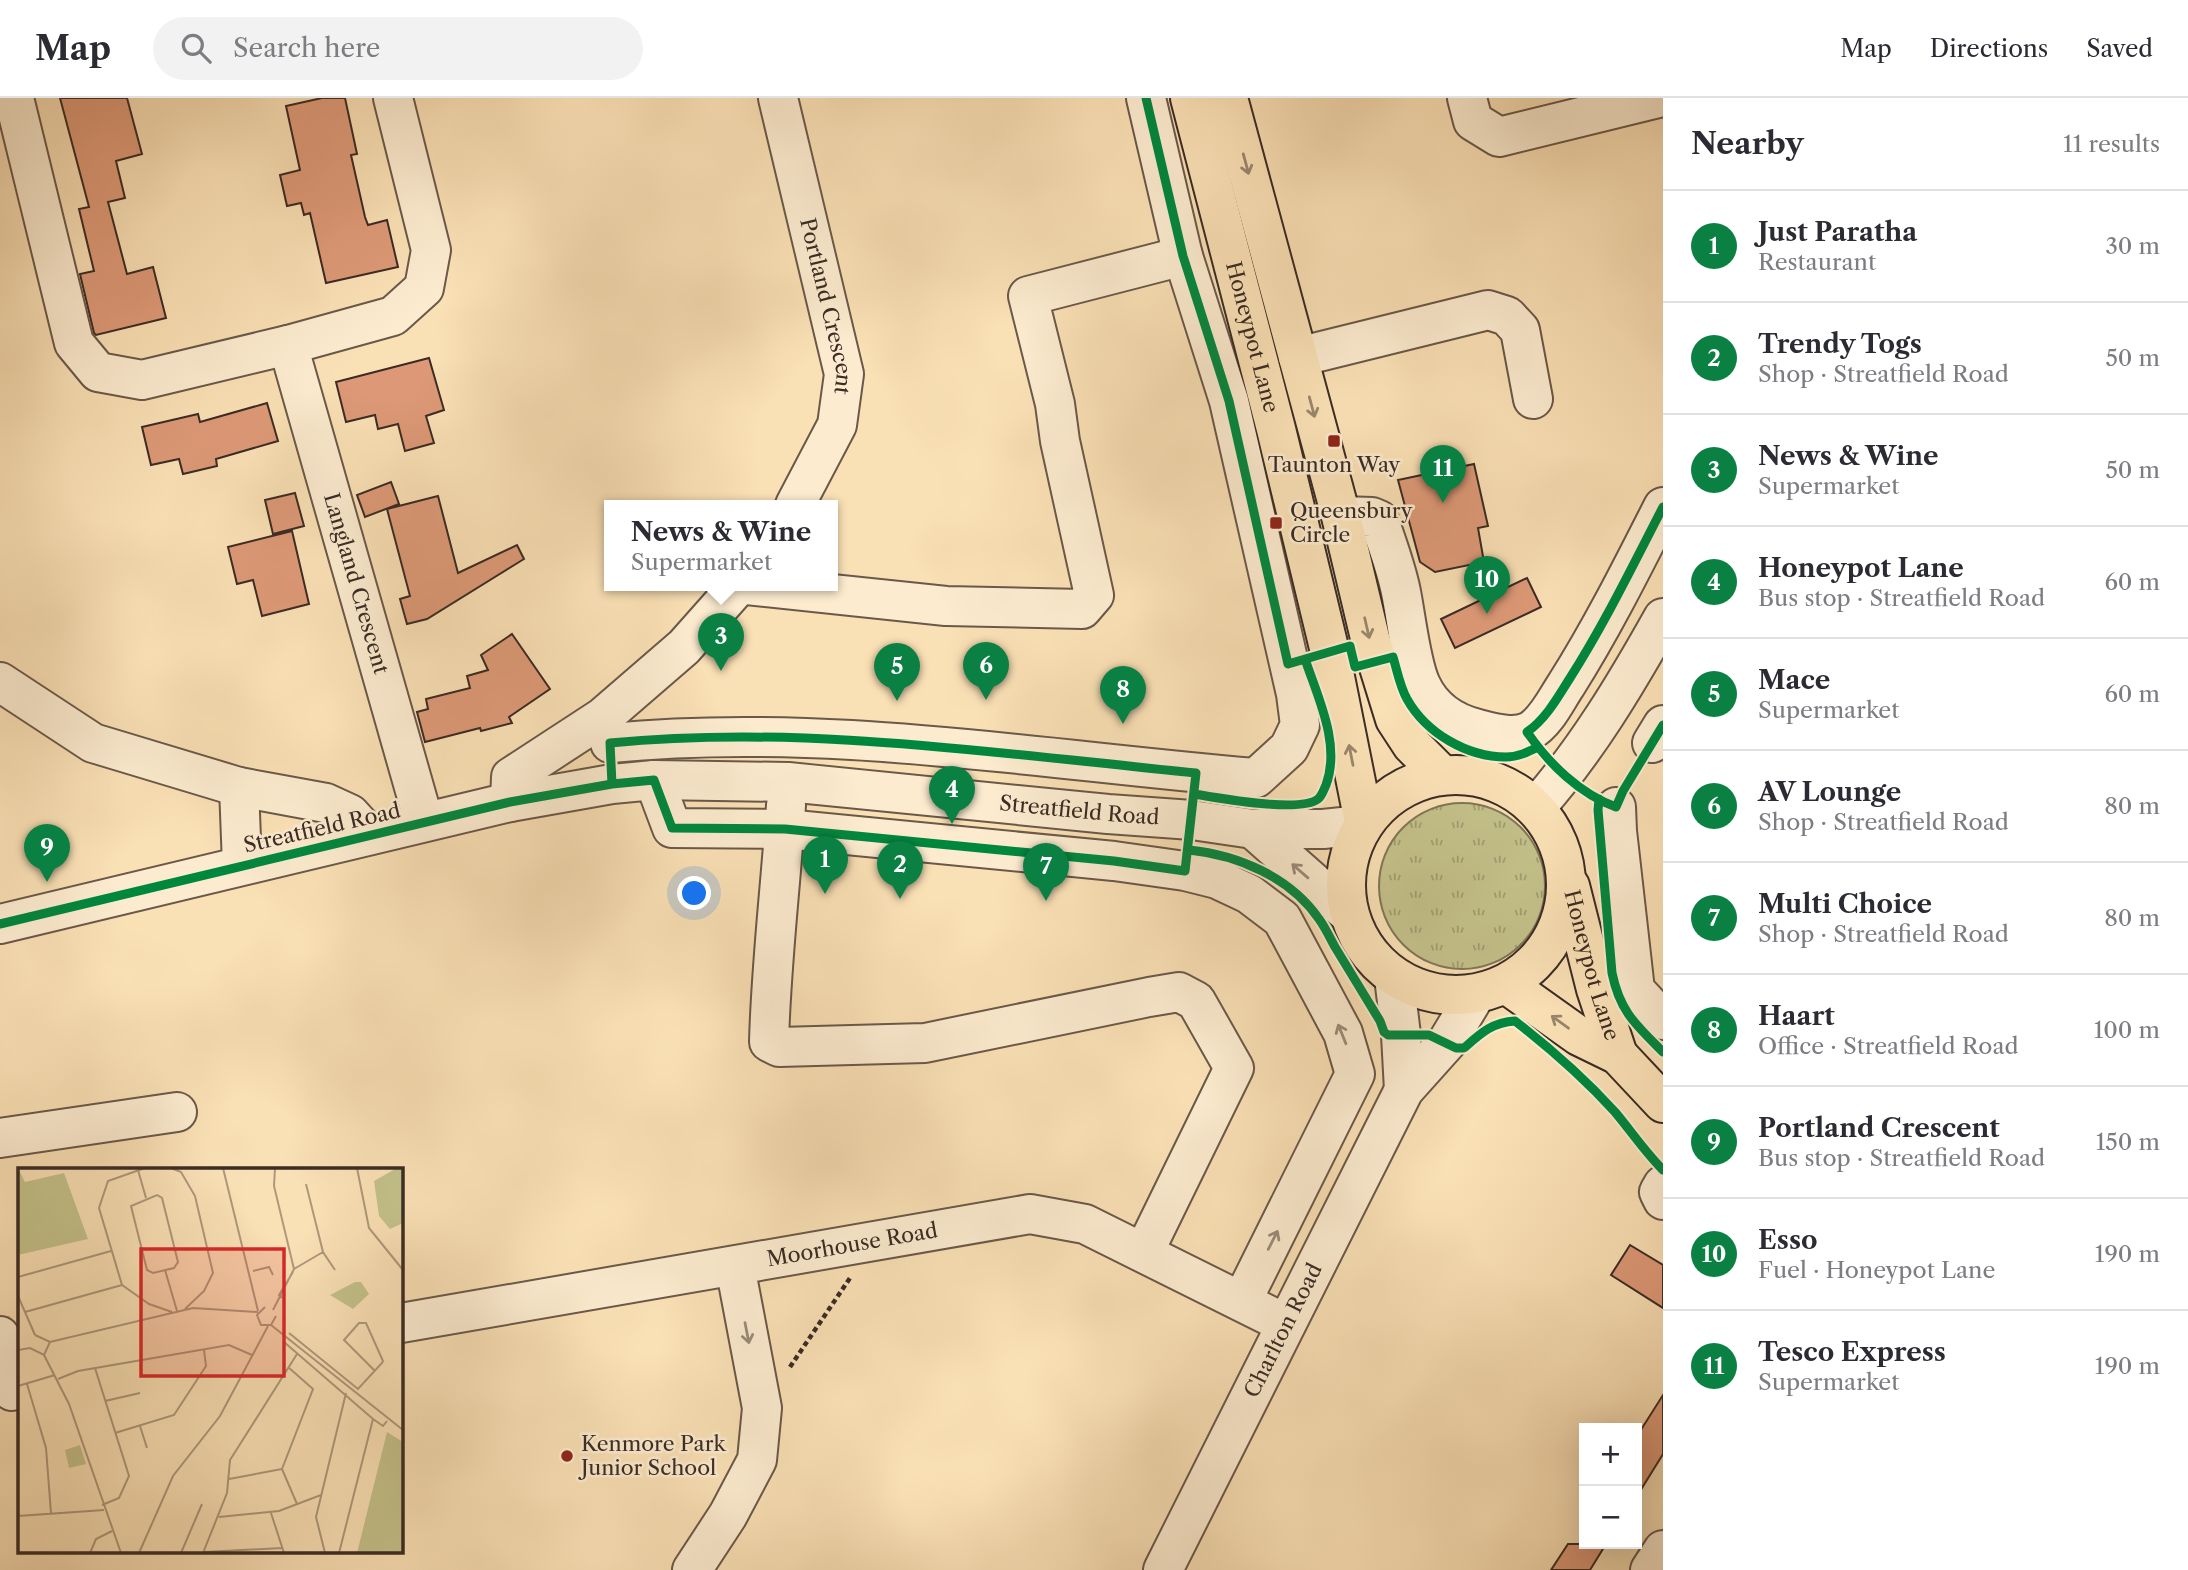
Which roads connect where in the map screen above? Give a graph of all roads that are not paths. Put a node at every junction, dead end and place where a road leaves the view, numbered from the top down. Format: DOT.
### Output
graph roads {
  1 [pos="14,98"];
  2 [pos="393,98"];
  3 [pos="778,98"];
  4 [pos="1146,98"];
  5 [pos="1190,98"];
  6 [pos="1228,98"];
  7 [pos="1467,98"];
  8 [pos="1658,98"];
  9 [pos="1183,256"];
  10 [pos="288,345"];
  11 [pos="1298,357"];
  12 [pos="1533,399"];
  13 [pos="798,500"];
  14 [pos="1663,507"];
  15 [pos="1341,516"];
  16 [pos="734,591"];
  17 [pos="804,591"];
  18 [pos="1318,606"];
  19 [pos="1277,616"];
  20 [pos="1663,618"];
  21 [pos="1598,633"];
  22 [pos="1650,674"];
  23 [pos="0,682"];
  24 [pos="607,730"];
  25 [pos="1111,765"];
  26 [pos="1442,775"];
  27 [pos="654,780"];
  28 [pos="788,782"];
  29 [pos="612,783"];
  30 [pos="239,787"];
  31 [pos="510,802"];
  32 [pos="1536,807"];
  33 [pos="1616,807"];
  34 [pos="1114,815"];
  35 [pos="424,822"];
  36 [pos="1363,823"];
  37 [pos="785,829"];
  38 [pos="1253,829"];
  39 [pos="369,835"];
  40 [pos="1114,861"];
  41 [pos="242,865"];
  42 [pos="1567,876"];
  43 [pos="1348,913"];
  44 [pos="0,924"];
  45 [pos="1394,977"];
  46 [pos="1491,989"];
  47 [pos="1663,1020"];
  48 [pos="1618,1055"];
  49 [pos="1404,1090"];
  50 [pos="1663,1103"];
  51 [pos="177,1112"];
  52 [pos="0,1138"];
  53 [pos="1307,1175"];
  54 [pos="1663,1185"];
  55 [pos="1352,1193"];
  56 [pos="1663,1200"];
  57 [pos="1144,1252"];
  58 [pos="735,1266"];
  59 [pos="1242,1301"];
  60 [pos="402,1323"];
  61 [pos="1286,1324"];
  62 [pos="0,1336"];
  63 [pos="11,1391"];
  64 [pos="1663,1550"];
  65 [pos="692,1570"];
  66 [pos="1163,1570"];
  67 [pos="1650,1570"];
  1 -- 10 [label="street"];
  2 -- 10 [label="street"];
  3 -- 13 [label="street, Portland Crescent"];
  4 -- 9 [label="street"];
  5 -- 18 [label="main road, Honeypot Lane"];
  6 -- 11 [label="main road, Honeypot Lane, one-way"];
  7 -- 8 [label="street"];
  9 -- 17 [label="street"];
  9 -- 19 [label="street"];
  10 -- 35 [label="street, Langland Crescent"];
  11 -- 12 [label="street"];
  11 -- 15 [label="main road, Honeypot Lane, one-way"];
  14 -- 21 [label="street"];
  15 -- 21 [label="street"];
  15 -- 26 [label="main road, Honeypot Lane, one-way"];
  16 -- 24 [label="street"];
  18 -- 19 [label="street"];
  36 -- 18 [label="main road, Honeypot Lane, one-way"];
  19 -- 25 [label="street"];
  20 -- 22 [label="street"];
  21 -- 22 [label="street"];
  22 -- 32 [label="street"];
  23 -- 30 [label="street"];
  24 -- 25 [label="street"];
  24 -- 29 [label="street"];
  24 -- 31 [label="street"];
  25 -- 34 [label="street"];
  26 -- 32 [label="main road"];
  26 -- 36 [label="main road"];
  27 -- 28 [label="street, Streatfield Road"];
  27 -- 29 [label="street, Streatfield Road"];
  27 -- 37 [label="street"];
  28 -- 34 [label="street, Streatfield Road"];
  28 -- 37 [label="street"];
  29 -- 31 [label="street, Streatfield Road"];
  30 -- 39 [label="street"];
  30 -- 41 [label="street"];
  31 -- 35 [label="street, Streatfield Road"];
  32 -- 42 [label="main road"];
  33 -- 47 [label="street"];
  34 -- 38 [label="street, Streatfield Road"];
  34 -- 40 [label="street"];
  35 -- 39 [label="street, Streatfield Road"];
  36 -- 38 [label="street, Streatfield Road"];
  36 -- 43 [label="main road"];
  37 -- 40 [label="street"];
  37 -- 57 [label="street"];
  43 -- 38 [label="street, one-way"];
  39 -- 41 [label="street, Streatfield Road"];
  53 -- 40 [label="street, one-way"];
  41 -- 44 [label="street, Streatfield Road"];
  42 -- 46 [label="main road"];
  42 -- 48 [label="main road, Honeypot Lane"];
  43 -- 45 [label="main road"];
  45 -- 46 [label="main road"];
  45 -- 49 [label="street, Charlton Road"];
  48 -- 46 [label="main road, Honeypot Lane, one-way"];
  46 -- 49 [label="street, Charlton Road"];
  48 -- 50 [label="main road, Honeypot Lane"];
  49 -- 55 [label="street, Charlton Road"];
  51 -- 52 [label="street"];
  53 -- 55 [label="street"];
  59 -- 53 [label="street, one-way"];
  54 -- 56 [label="street"];
  55 -- 61 [label="street, Charlton Road"];
  57 -- 58 [label="street, Moorhouse Road"];
  57 -- 59 [label="street, Moorhouse Road"];
  58 -- 60 [label="street, Moorhouse Road"];
  58 -- 65 [label="street, one-way"];
  59 -- 61 [label="street, Moorhouse Road"];
  61 -- 66 [label="street, Charlton Road"];
  62 -- 63 [label="street"];
  64 -- 67 [label="street"];
}
